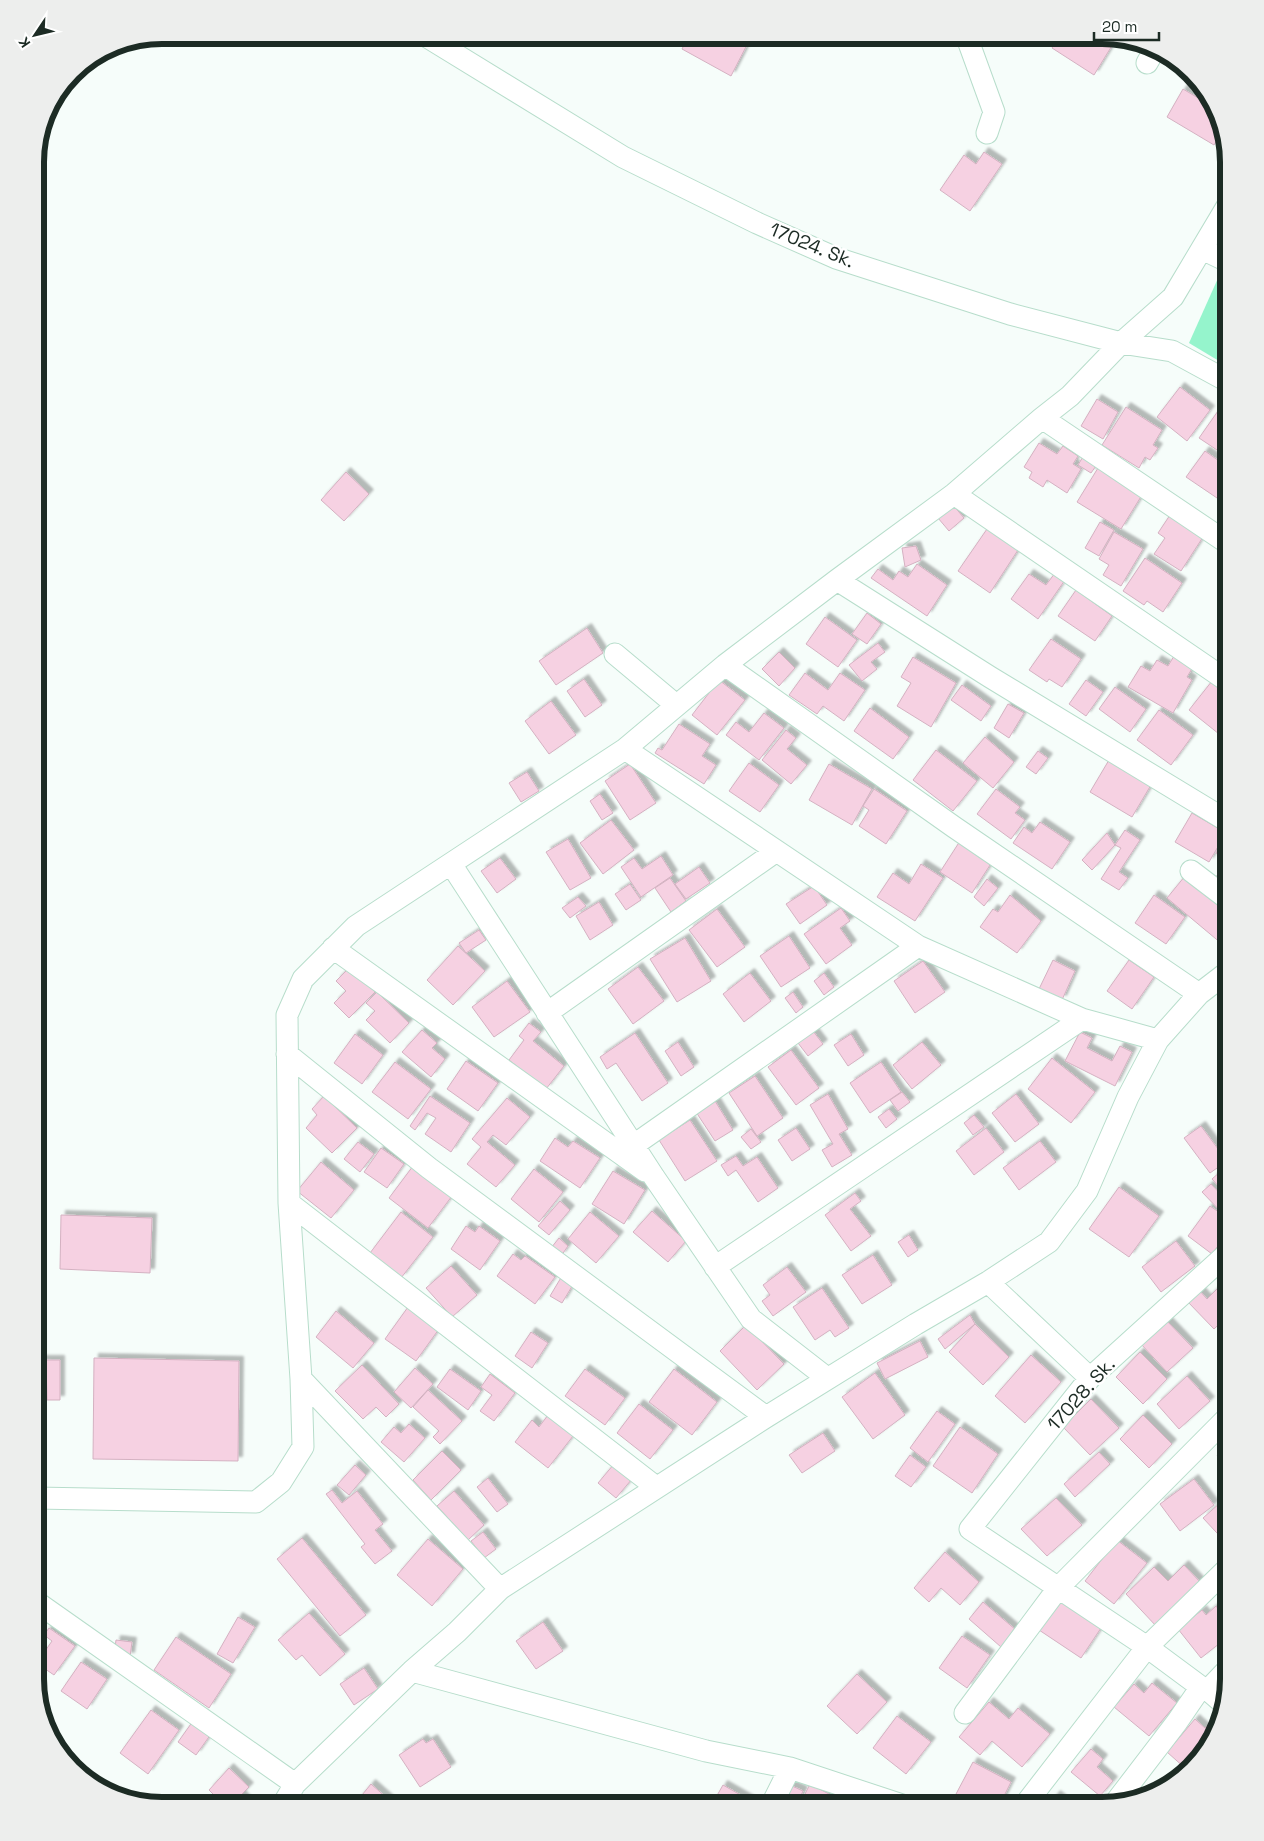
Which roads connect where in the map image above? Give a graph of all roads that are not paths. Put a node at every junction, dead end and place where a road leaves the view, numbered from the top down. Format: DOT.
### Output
graph roads {
  1 [pos="439,44"];
  2 [pos="969,44"];
  3 [pos="987,133"];
  4 [pos="1220,218"];
  5 [pos="1202,249"];
  6 [pos="1220,258"];
  7 [pos="1121,344"];
  8 [pos="1220,377"];
  9 [pos="1042,418"];
  10 [pos="954,494"];
  11 [pos="1220,538"];
  12 [pos="837,580"];
  13 [pos="615,654"];
  14 [pos="725,665"];
  15 [pos="1220,676"];
  16 [pos="676,705"];
  17 [pos="625,749"];
  18 [pos="1220,817"];
  19 [pos="775,852"];
  20 [pos="451,864"];
  21 [pos="1191,871"];
  22 [pos="1220,893"];
  23 [pos="918,946"];
  24 [pos="332,948"];
  25 [pos="1220,978"];
  26 [pos="1200,994"];
  27 [pos="547,1013"];
  28 [pos="1082,1019"];
  29 [pos="1158,1040"];
  30 [pos="287,1054"];
  31 [pos="634,1145"];
  32 [pos="654,1178"];
  33 [pos="289,1203"];
  34 [pos="1220,1260"];
  35 [pos="715,1267"];
  36 [pos="988,1282"];
  37 [pos="827,1378"];
  38 [pos="1090,1378"];
  39 [pos="301,1379"];
  40 [pos="766,1417"];
  41 [pos="1220,1425"];
  42 [pos="656,1487"];
  43 [pos="44,1498"];
  44 [pos="1220,1576"];
  45 [pos="1059,1587"];
  46 [pos="500,1589"];
  47 [pos="44,1607"];
  48 [pos="1148,1647"];
  49 [pos="412,1672"];
  50 [pos="1220,1681"];
  51 [pos="1211,1693"];
  52 [pos="965,1713"];
  53 [pos="790,1768"];
  54 [pos="295,1784"];
  55 [pos="1121,1795"];
  56 [pos="287,1797"];
  57 [pos="776,1797"];
  58 [pos="878,1797"];
  59 [pos="1031,1797"];
  1 -- 7 [label="street, 17024. Sk."];
  2 -- 3 [label="street"];
  4 -- 5 [label="street"];
  5 -- 6 [label="street"];
  5 -- 7 [label="street"];
  7 -- 8 [label="street, 17024. Sk."];
  7 -- 9 [label="street"];
  9 -- 10 [label="street"];
  9 -- 11 [label="street"];
  10 -- 12 [label="street"];
  10 -- 15 [label="street"];
  12 -- 14 [label="street"];
  12 -- 18 [label="street"];
  13 -- 16 [label="street"];
  14 -- 16 [label="street"];
  14 -- 26 [label="street"];
  16 -- 17 [label="street"];
  17 -- 19 [label="street"];
  17 -- 20 [label="street"];
  19 -- 23 [label="street"];
  19 -- 27 [label="street"];
  20 -- 24 [label="street"];
  20 -- 27 [label="street"];
  21 -- 22 [label="street"];
  23 -- 28 [label="street"];
  23 -- 31 [label="street"];
  24 -- 30 [label="street"];
  24 -- 32 [label="street"];
  25 -- 26 [label="street"];
  26 -- 29 [label="street"];
  27 -- 31 [label="street"];
  28 -- 29 [label="street"];
  28 -- 35 [label="street"];
  29 -- 36 [label="street"];
  30 -- 33 [label="street"];
  30 -- 40 [label="street"];
  31 -- 32 [label="street"];
  32 -- 35 [label="street"];
  33 -- 39 [label="street"];
  33 -- 42 [label="street"];
  34 -- 38 [label="street, 17028. Sk."];
  35 -- 37 [label="street"];
  36 -- 37 [label="street"];
  36 -- 38 [label="street"];
  37 -- 40 [label="street"];
  38 -- 45 [label="street, 17028. Sk."];
  39 -- 43 [label="street"];
  39 -- 46 [label="street"];
  40 -- 42 [label="street"];
  41 -- 45 [label="street"];
  42 -- 46 [label="street"];
  44 -- 48 [label="street"];
  45 -- 48 [label="street"];
  45 -- 52 [label="street"];
  46 -- 49 [label="street"];
  47 -- 54 [label="street"];
  48 -- 51 [label="street"];
  48 -- 59 [label="street"];
  49 -- 53 [label="street"];
  49 -- 54 [label="street"];
  50 -- 51 [label="street"];
  51 -- 55 [label="street"];
  53 -- 57 [label="street"];
  53 -- 58 [label="street"];
  54 -- 56 [label="street"];
}
